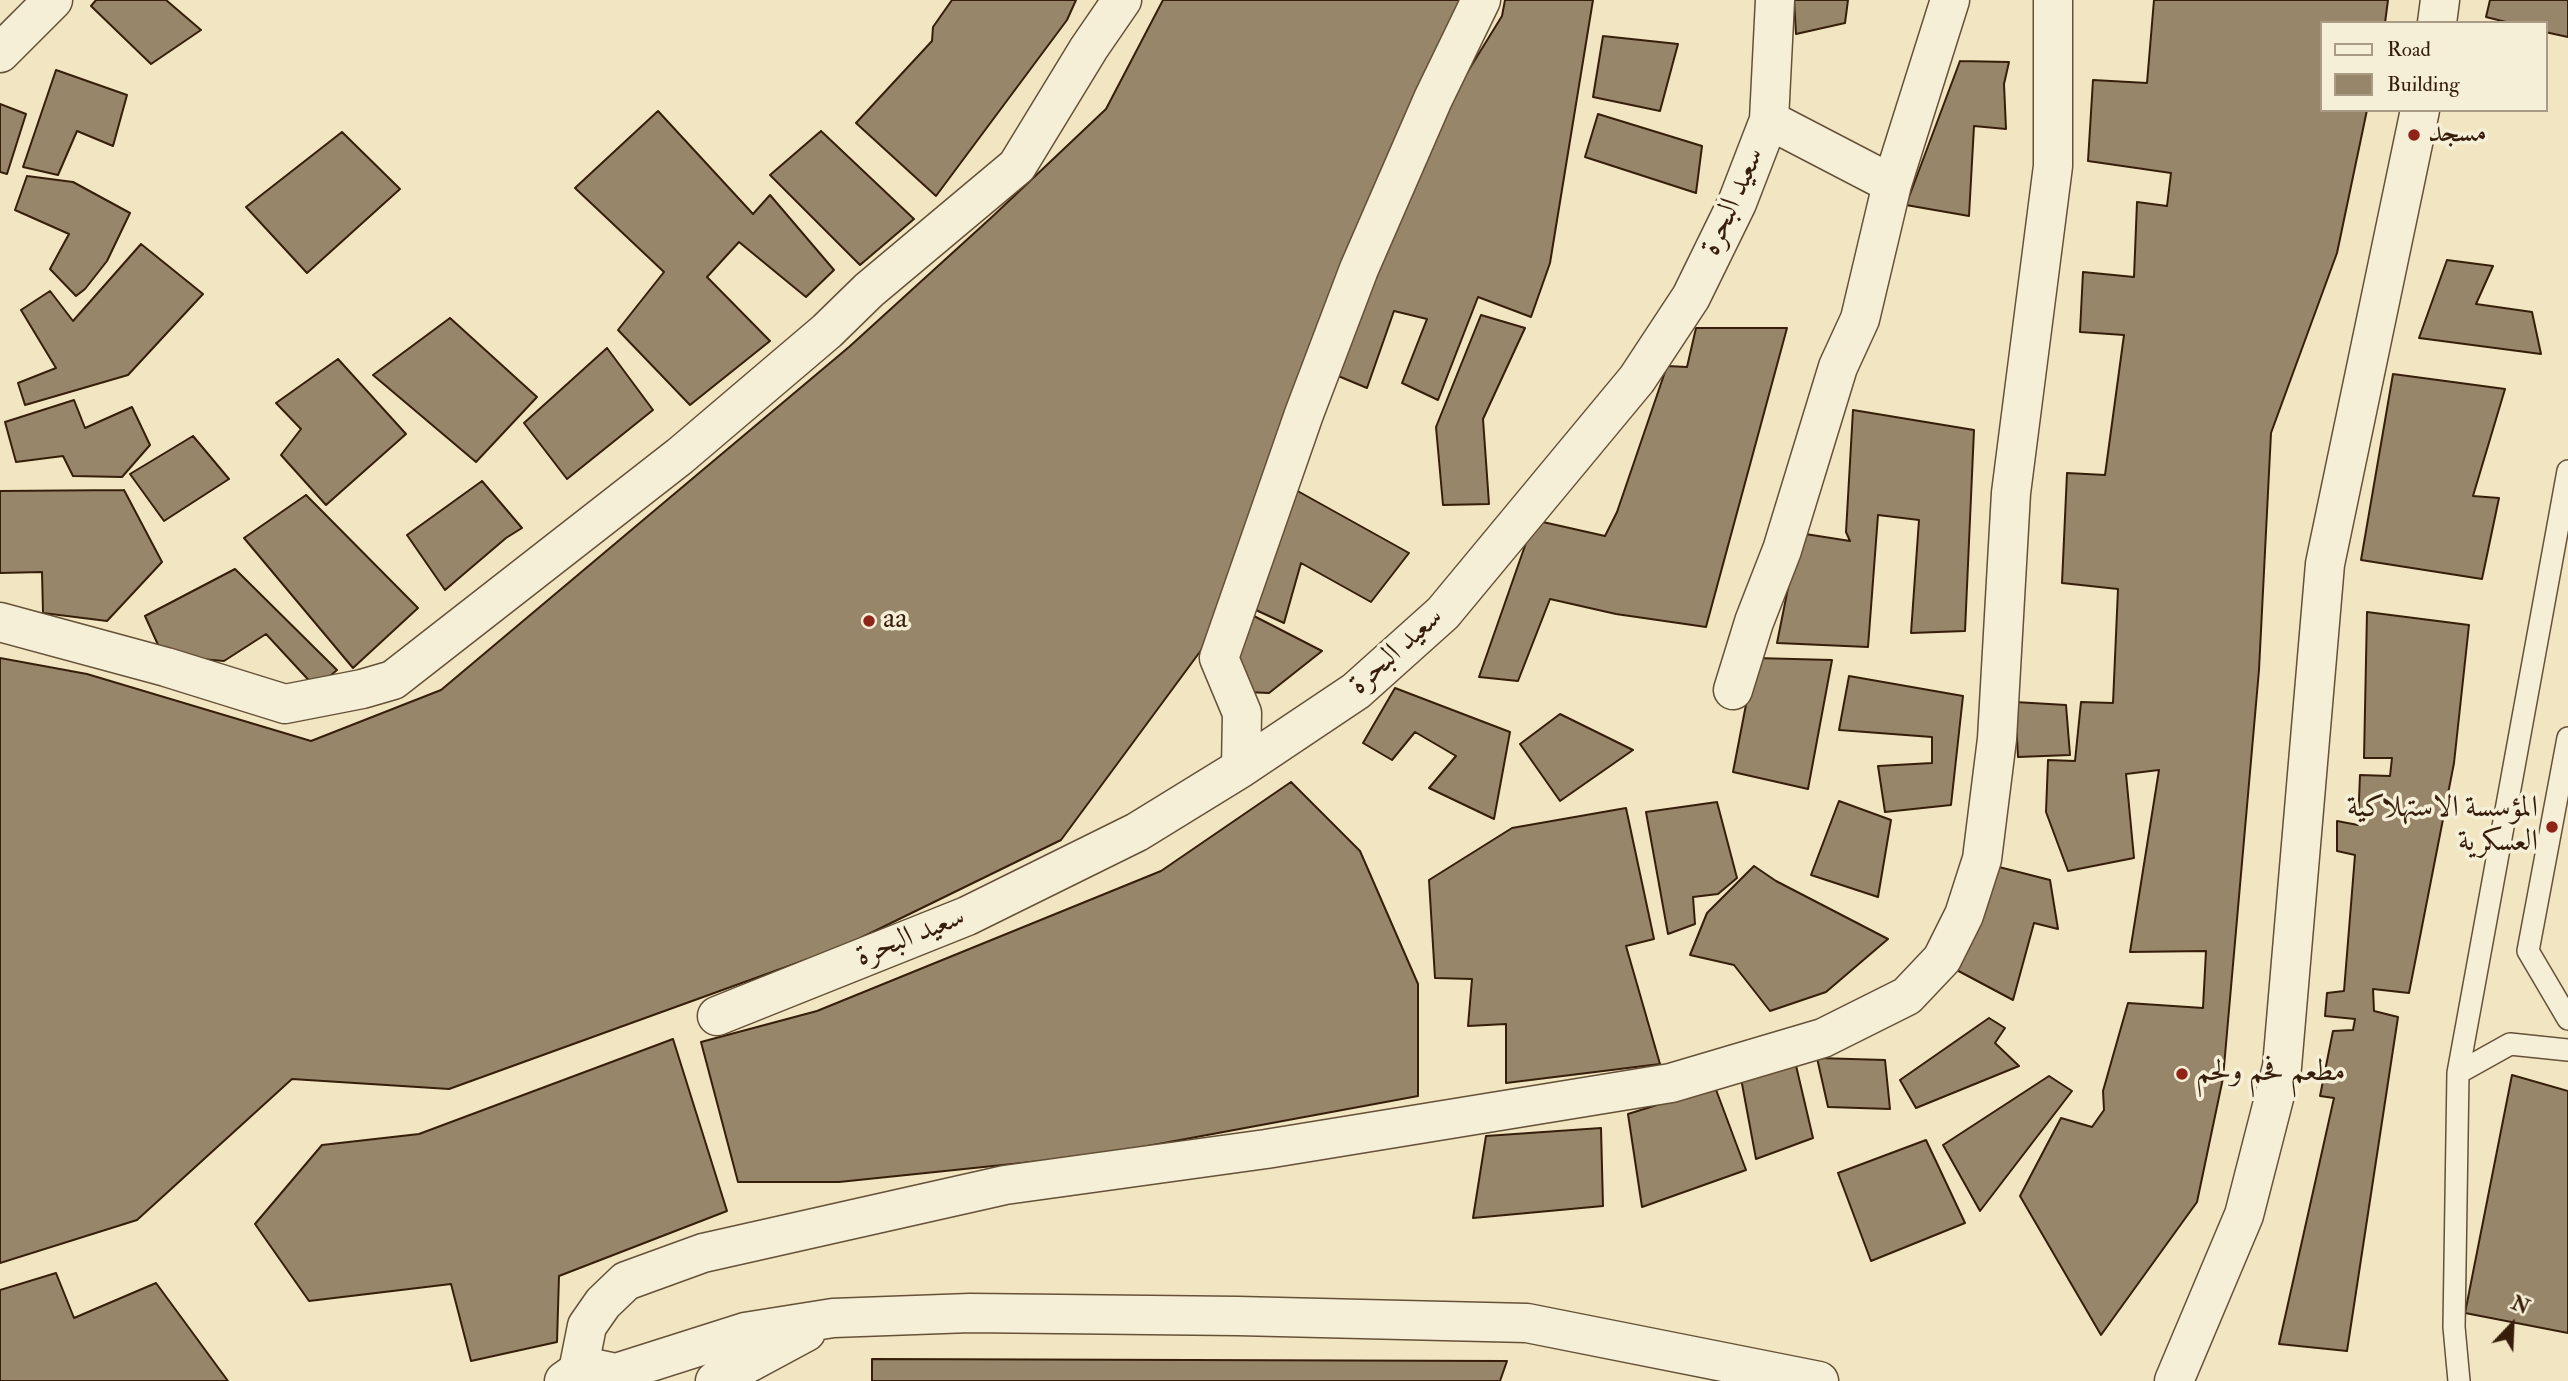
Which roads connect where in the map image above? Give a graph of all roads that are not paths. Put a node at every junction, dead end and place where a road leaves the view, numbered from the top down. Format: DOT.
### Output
graph roads {
  1 [pos="52,0"];
  2 [pos="1122,0"];
  3 [pos="1481,0"];
  4 [pos="1775,0"];
  5 [pos="1950,0"];
  6 [pos="2053,0"];
  7 [pos="2440,0"];
  8 [pos="2437,21"];
  9 [pos="0,53"];
  10 [pos="2420,112"];
  11 [pos="1769,120"];
  12 [pos="1892,184"];
  13 [pos="2568,471"];
  14 [pos="0,622"];
  15 [pos="1733,690"];
  16 [pos="2568,738"];
  17 [pos="1241,768"];
  18 [pos="717,1016"];
  19 [pos="2568,1019"];
  20 [pos="2568,1050"];
  21 [pos="2458,1073"];
  22 [pos="833,1318"];
  23 [pos="571,1376"];
  24 [pos="622,1377"];
  25 [pos="715,1381"];
  26 [pos="1819,1381"];
  27 [pos="2174,1381"];
  28 [pos="2459,1381"];
  1 -- 9 [label="street"];
  2 -- 14 [label="street"];
  3 -- 17 [label="street"];
  4 -- 11 [label="street, سعيد البحرة"];
  5 -- 12 [label="street"];
  6 -- 23 [label="street"];
  7 -- 8 [label="street"];
  10 -- 27 [label="street"];
  11 -- 12 [label="street"];
  11 -- 17 [label="street, سعيد البحرة"];
  12 -- 15 [label="street"];
  13 -- 21 [label="lane"];
  16 -- 19 [label="lane"];
  17 -- 18 [label="street, سعيد البحرة"];
  20 -- 21 [label="lane"];
  21 -- 28 [label="lane"];
  22 -- 24 [label="street"];
  22 -- 25 [label="street"];
  22 -- 26 [label="street"];
  23 -- 24 [label="street"];
}
